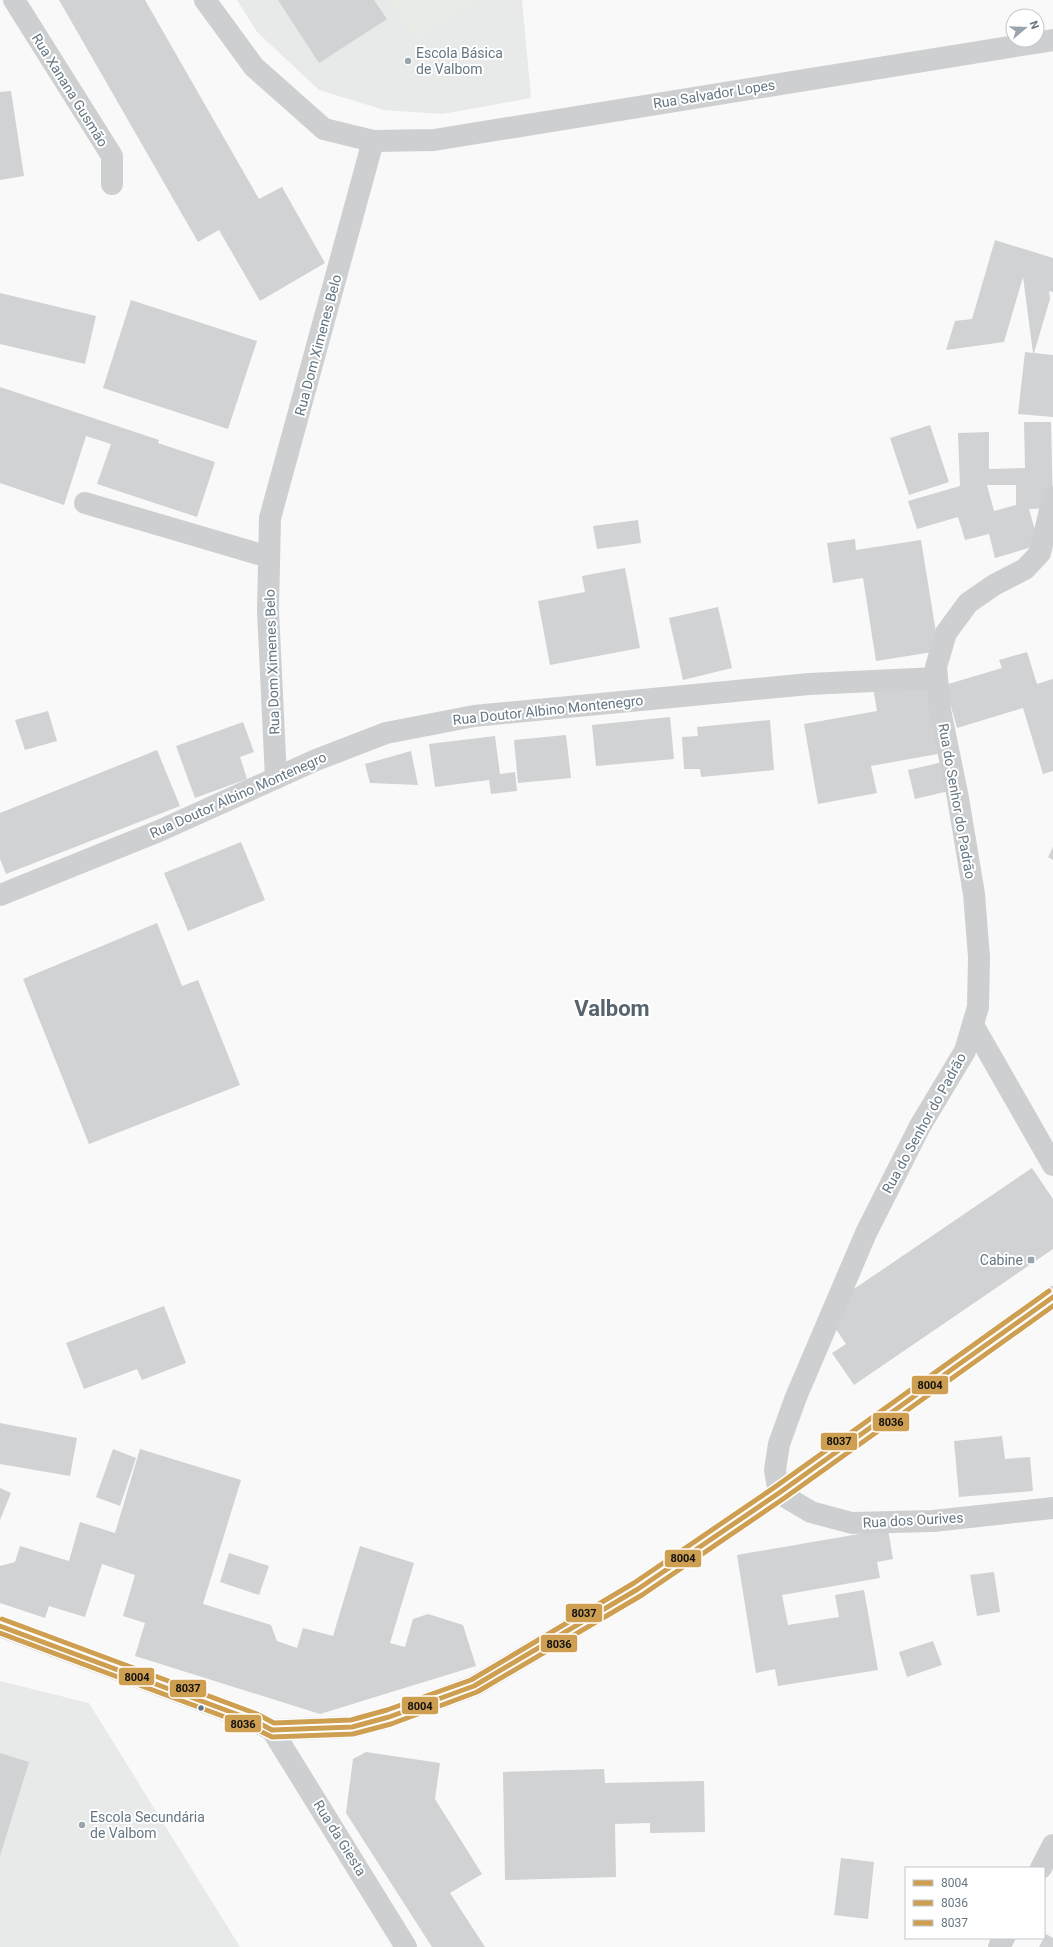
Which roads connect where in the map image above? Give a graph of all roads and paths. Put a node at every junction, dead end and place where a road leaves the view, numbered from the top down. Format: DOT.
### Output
graph roads {
  1 [pos="14,0"];
  2 [pos="205,0"];
  3 [pos="1053,40"];
  4 [pos="374,141"];
  5 [pos="112,184"];
  6 [pos="1053,497"];
  7 [pos="85,503"];
  8 [pos="269,557"];
  9 [pos="937,678"];
  10 [pos="276,778"];
  11 [pos="0,895"];
  12 [pos="973,1024"];
  13 [pos="1053,1165"];
  14 [pos="1053,1297"];
  15 [pos="779,1493"];
  16 [pos="1053,1508"];
  17 [pos="0,1626"];
  18 [pos="272,1730"];
  19 [pos="406,1947"];
  1 -- 5 [label="street, Rua Xanana Gusmão"];
  2 -- 4 [label="street"];
  3 -- 4 [label="street, Rua Salvador Lopes"];
  4 -- 8 [label="street, Rua Dom Ximenes Belo"];
  6 -- 9 [label="street, Rua do Senhor do Padrão"];
  7 -- 8 [label="street"];
  8 -- 10 [label="street, Rua Dom Ximenes Belo"];
  9 -- 10 [label="street, Rua Doutor Albino Montenegro"];
  9 -- 12 [label="street, Rua do Senhor do Padrão"];
  10 -- 11 [label="street, Rua Doutor Albino Montenegro"];
  12 -- 13 [label="street"];
  12 -- 15 [label="street, Rua do Senhor do Padrão"];
  14 -- 15 [label="street"];
  15 -- 16 [label="street, Rua dos Ourives"];
  15 -- 18 [label="street"];
  17 -- 18 [label="street"];
  18 -- 19 [label="street, Rua da Giesta"];
}
